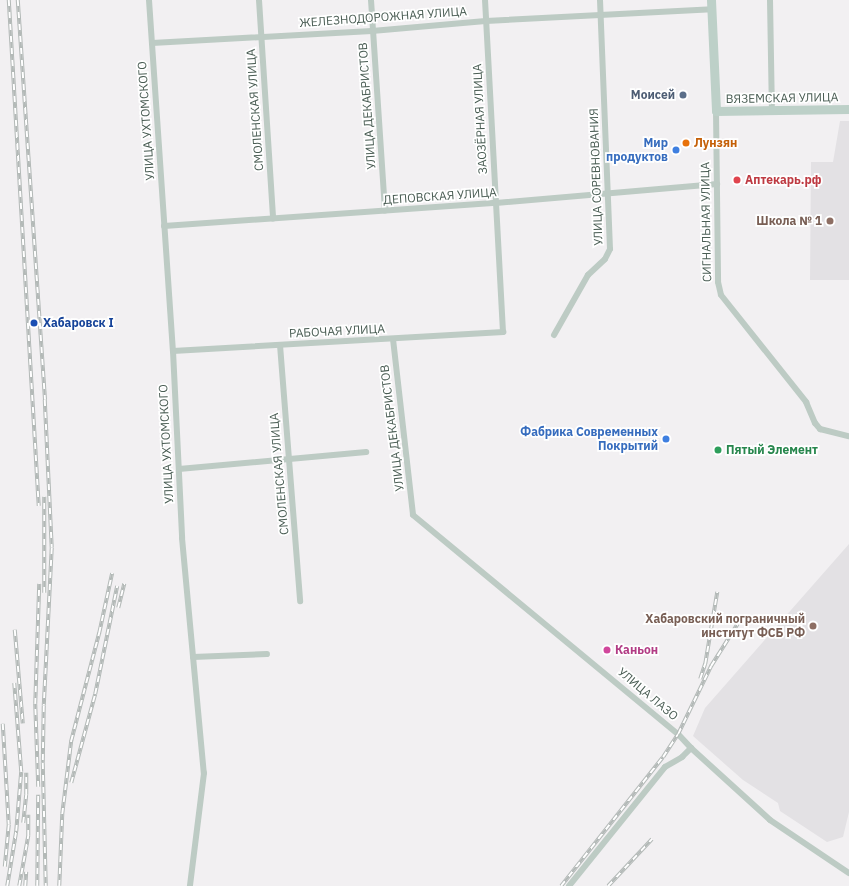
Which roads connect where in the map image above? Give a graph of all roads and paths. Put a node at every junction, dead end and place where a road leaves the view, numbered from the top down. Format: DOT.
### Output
graph roads {
  1 [pos="149,0"];
  2 [pos="259,0"];
  3 [pos="371,0"];
  4 [pos="485,0"];
  5 [pos="600,0"];
  6 [pos="770,0"];
  7 [pos="712,4"];
  8 [pos="600,15"];
  9 [pos="486,21"];
  10 [pos="372,31"];
  11 [pos="262,37"];
  12 [pos="152,43"];
  13 [pos="849,109"];
  14 [pos="772,110"];
  15 [pos="716,111"];
  16 [pos="717,184"];
  17 [pos="609,193"];
  18 [pos="496,203"];
  19 [pos="385,211"];
  20 [pos="273,219"];
  21 [pos="164,226"];
  22 [pos="502,332"];
  23 [pos="554,335"];
  24 [pos="393,339"];
  25 [pos="280,345"];
  26 [pos="173,351"];
  27 [pos="849,436"];
  28 [pos="366,452"];
  29 [pos="289,459"];
  30 [pos="179,469"];
  31 [pos="413,515"];
  32 [pos="300,601"];
  33 [pos="267,654"];
  34 [pos="193,657"];
  35 [pos="691,748"];
  36 [pos="849,874"];
  37 [pos="190,886"];
  38 [pos="569,886"];
  1 -- 12 [label="street, УЛИЦА УХТОМСКОГО"];
  2 -- 11 [label="street, СМОЛЕНСКАЯ УЛИЦА"];
  3 -- 10 [label="street, УЛИЦА ДЕКАБРИСТОВ"];
  4 -- 9 [label="street, ЗАОЗЁРНАЯ УЛИЦА"];
  5 -- 8 [label="street, УЛИЦА СОРЕВНОВАНИЯ"];
  6 -- 14 [label="street"];
  7 -- 8 [label="street, ЖЕЛЕЗНОДОРОЖНАЯ УЛИЦА"];
  7 -- 15 [label="street, СИГНАЛЬНАЯ УЛИЦА"];
  8 -- 9 [label="street, ЖЕЛЕЗНОДОРОЖНАЯ УЛИЦА"];
  8 -- 17 [label="street, УЛИЦА СОРЕВНОВАНИЯ"];
  9 -- 10 [label="street, ЖЕЛЕЗНОДОРОЖНАЯ УЛИЦА"];
  9 -- 18 [label="street, ЗАОЗЁРНАЯ УЛИЦА"];
  10 -- 11 [label="street, ЖЕЛЕЗНОДОРОЖНАЯ УЛИЦА"];
  10 -- 19 [label="street, УЛИЦА ДЕКАБРИСТОВ"];
  11 -- 12 [label="street, ЖЕЛЕЗНОДОРОЖНАЯ УЛИЦА"];
  11 -- 20 [label="street, СМОЛЕНСКАЯ УЛИЦА"];
  12 -- 21 [label="street, УЛИЦА УХТОМСКОГО"];
  13 -- 14 [label="street, ВЯЗЕМСКАЯ УЛИЦА"];
  14 -- 15 [label="street, ВЯЗЕМСКАЯ УЛИЦА"];
  15 -- 16 [label="street, СИГНАЛЬНАЯ УЛИЦА"];
  16 -- 17 [label="street, ДЕПОВСКАЯ УЛИЦА"];
  16 -- 27 [label="street, СИГНАЛЬНАЯ УЛИЦА"];
  17 -- 18 [label="street, ДЕПОВСКАЯ УЛИЦА"];
  17 -- 23 [label="street, УЛИЦА СОРЕВНОВАНИЯ"];
  18 -- 19 [label="street, ДЕПОВСКАЯ УЛИЦА"];
  18 -- 22 [label="street, ЗАОЗЁРНАЯ УЛИЦА"];
  19 -- 20 [label="street, ДЕПОВСКАЯ УЛИЦА"];
  20 -- 21 [label="street, ДЕПОВСКАЯ УЛИЦА"];
  21 -- 26 [label="street, УЛИЦА УХТОМСКОГО"];
  22 -- 24 [label="street, РАБОЧАЯ УЛИЦА"];
  24 -- 25 [label="street, РАБОЧАЯ УЛИЦА"];
  24 -- 31 [label="street, УЛИЦА ДЕКАБРИСТОВ"];
  25 -- 26 [label="street, РАБОЧАЯ УЛИЦА"];
  25 -- 29 [label="street, СМОЛЕНСКАЯ УЛИЦА"];
  26 -- 30 [label="street, УЛИЦА УХТОМСКОГО"];
  28 -- 29 [label="street"];
  29 -- 30 [label="street"];
  29 -- 32 [label="street, СМОЛЕНСКАЯ УЛИЦА"];
  30 -- 34 [label="street, УЛИЦА УХТОМСКОГО"];
  31 -- 35 [label="street, УЛИЦА ЛАЗО"];
  33 -- 34 [label="street"];
  34 -- 37 [label="street, УЛИЦА УХТОМСКОГО"];
  35 -- 36 [label="street, УЛИЦА ЛАЗО"];
  35 -- 38 [label="street"];
}
